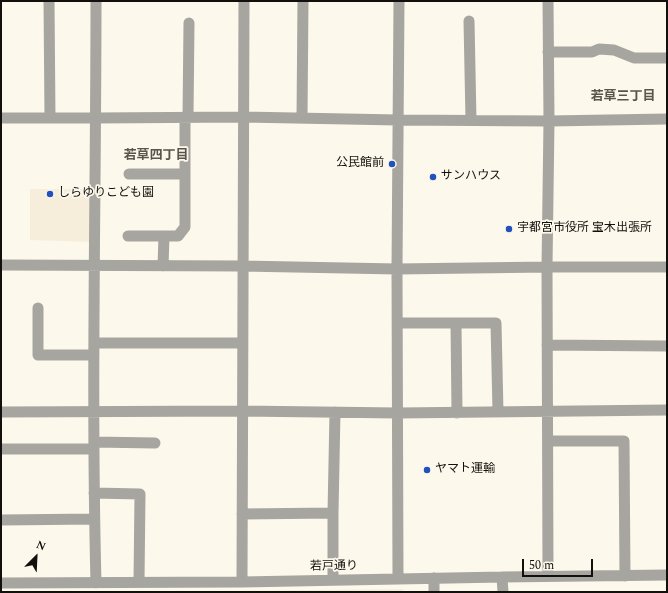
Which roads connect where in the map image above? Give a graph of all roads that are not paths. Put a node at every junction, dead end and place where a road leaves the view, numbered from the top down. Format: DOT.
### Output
graph roads {
  1 [pos="49,1"];
  2 [pos="96,1"];
  3 [pos="244,1"];
  4 [pos="303,1"];
  5 [pos="399,1"];
  6 [pos="548,1"];
  7 [pos="469,21"];
  8 [pos="189,23"];
  9 [pos="548,52"];
  10 [pos="667,58"];
  11 [pos="186,117"];
  12 [pos="243,117"];
  13 [pos="1,118"];
  14 [pos="50,118"];
  15 [pos="96,118"];
  16 [pos="302,118"];
  17 [pos="667,119"];
  18 [pos="398,120"];
  19 [pos="471,120"];
  20 [pos="549,121"];
  21 [pos="129,174"];
  22 [pos="185,174"];
  23 [pos="128,236"];
  24 [pos="164,236"];
  25 [pos="1,265"];
  26 [pos="95,266"];
  27 [pos="163,266"];
  28 [pos="242,266"];
  29 [pos="547,267"];
  30 [pos="667,267"];
  31 [pos="397,269"];
  32 [pos="38,308"];
  33 [pos="398,323"];
  34 [pos="456,324"];
  35 [pos="94,343"];
  36 [pos="242,343"];
  37 [pos="547,345"];
  38 [pos="667,346"];
  39 [pos="94,355"];
  40 [pos="667,410"];
  41 [pos="94,411"];
  42 [pos="242,411"];
  43 [pos="548,411"];
  44 [pos="1,412"];
  45 [pos="335,412"];
  46 [pos="498,412"];
  47 [pos="398,413"];
  48 [pos="457,413"];
  49 [pos="548,441"];
  50 [pos="155,444"];
  51 [pos="94,445"];
  52 [pos="1,449"];
  53 [pos="94,493"];
  54 [pos="333,513"];
  55 [pos="242,514"];
  56 [pos="1,520"];
  57 [pos="94,520"];
  58 [pos="667,575"];
  59 [pos="548,576"];
  60 [pos="625,576"];
  61 [pos="502,577"];
  62 [pos="434,578"];
  63 [pos="398,579"];
  64 [pos="333,580"];
  65 [pos="139,582"];
  66 [pos="242,582"];
  67 [pos="1,583"];
  68 [pos="96,583"];
  69 [pos="434,592"];
  70 [pos="503,592"];
  1 -- 14 [label="street"];
  2 -- 15 [label="street"];
  3 -- 12 [label="street"];
  4 -- 16 [label="street"];
  5 -- 18 [label="street"];
  6 -- 9 [label="street"];
  7 -- 19 [label="street"];
  8 -- 11 [label="street"];
  9 -- 10 [label="street"];
  9 -- 20 [label="street"];
  11 -- 12 [label="street"];
  11 -- 15 [label="street"];
  11 -- 22 [label="street"];
  12 -- 16 [label="street"];
  12 -- 28 [label="street"];
  13 -- 14 [label="street"];
  14 -- 15 [label="street"];
  15 -- 26 [label="street"];
  16 -- 18 [label="street"];
  17 -- 20 [label="street"];
  18 -- 19 [label="street"];
  18 -- 31 [label="street"];
  19 -- 20 [label="street"];
  20 -- 29 [label="street"];
  21 -- 22 [label="street"];
  22 -- 24 [label="street"];
  23 -- 24 [label="street"];
  24 -- 27 [label="street"];
  25 -- 26 [label="street"];
  26 -- 27 [label="street"];
  26 -- 35 [label="street"];
  27 -- 28 [label="street"];
  28 -- 31 [label="street"];
  28 -- 36 [label="street"];
  29 -- 30 [label="street"];
  29 -- 31 [label="street"];
  29 -- 37 [label="street"];
  31 -- 33 [label="street"];
  32 -- 39 [label="street"];
  33 -- 34 [label="street"];
  33 -- 47 [label="street"];
  34 -- 46 [label="street"];
  34 -- 48 [label="street"];
  35 -- 36 [label="street"];
  35 -- 39 [label="street"];
  36 -- 42 [label="street"];
  37 -- 38 [label="street"];
  37 -- 43 [label="street"];
  39 -- 41 [label="street"];
  40 -- 43 [label="street"];
  41 -- 42 [label="street"];
  41 -- 44 [label="street"];
  41 -- 51 [label="street"];
  42 -- 45 [label="street"];
  42 -- 55 [label="street"];
  43 -- 46 [label="street"];
  43 -- 49 [label="street"];
  45 -- 47 [label="street"];
  45 -- 54 [label="street"];
  46 -- 48 [label="street"];
  47 -- 48 [label="street"];
  47 -- 63 [label="street"];
  49 -- 59 [label="street"];
  49 -- 60 [label="street"];
  50 -- 51 [label="street"];
  51 -- 52 [label="street"];
  51 -- 53 [label="street"];
  53 -- 57 [label="street"];
  53 -- 65 [label="street"];
  54 -- 55 [label="street"];
  54 -- 64 [label="street"];
  55 -- 66 [label="street"];
  56 -- 57 [label="street"];
  57 -- 68 [label="street"];
  58 -- 60 [label="street, 若戸通り"];
  59 -- 60 [label="street, 若戸通り"];
  59 -- 61 [label="street, 若戸通り"];
  61 -- 62 [label="street, 若戸通り"];
  61 -- 70 [label="street"];
  62 -- 63 [label="street, 若戸通り"];
  62 -- 69 [label="street"];
  63 -- 64 [label="street, 若戸通り"];
  64 -- 66 [label="street, 若戸通り"];
  65 -- 66 [label="street, 若戸通り"];
  65 -- 68 [label="street, 若戸通り"];
  67 -- 68 [label="street, 若戸通り"];
}
